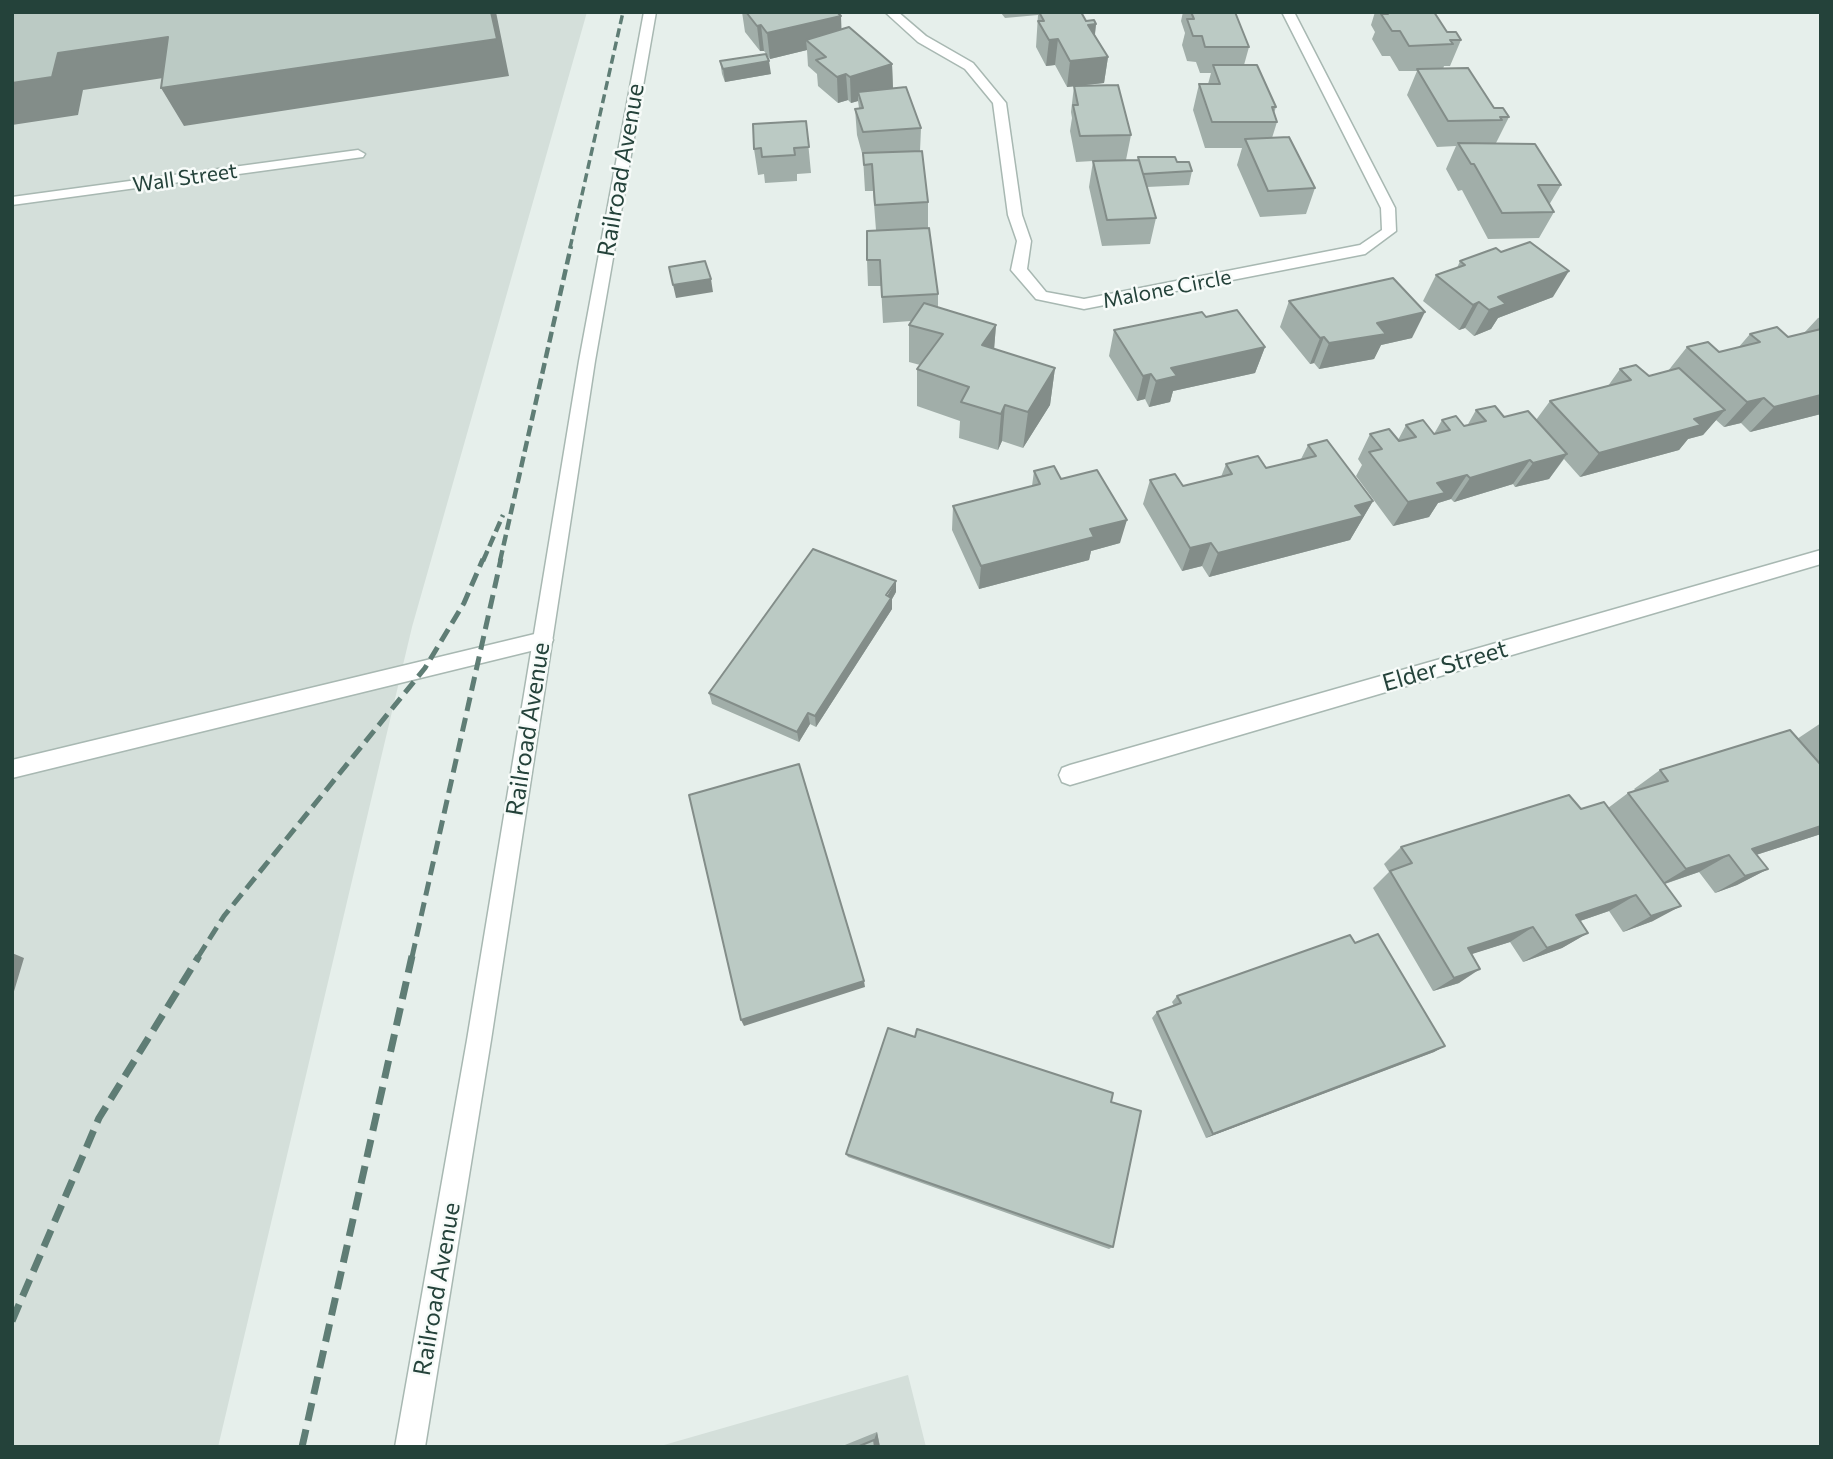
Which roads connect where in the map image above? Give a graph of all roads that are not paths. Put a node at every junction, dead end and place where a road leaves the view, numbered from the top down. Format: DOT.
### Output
graph roads {
  1 [pos="650,12"];
  2 [pos="891,12"];
  3 [pos="1288,12"];
  4 [pos="358,154"];
  5 [pos="12,201"];
  6 [pos="1821,557"];
  7 [pos="542,639"];
  8 [pos="12,769"];
  9 [pos="1070,775"];
  10 [pos="410,1447"];
  1 -- 7 [label="street, Railroad Avenue"];
  2 -- 3 [label="street, Malone Circle"];
  4 -- 5 [label="street, Wall Street"];
  6 -- 9 [label="street, Elder Street"];
  7 -- 8 [label="street"];
  7 -- 10 [label="street, Railroad Avenue"];
}
